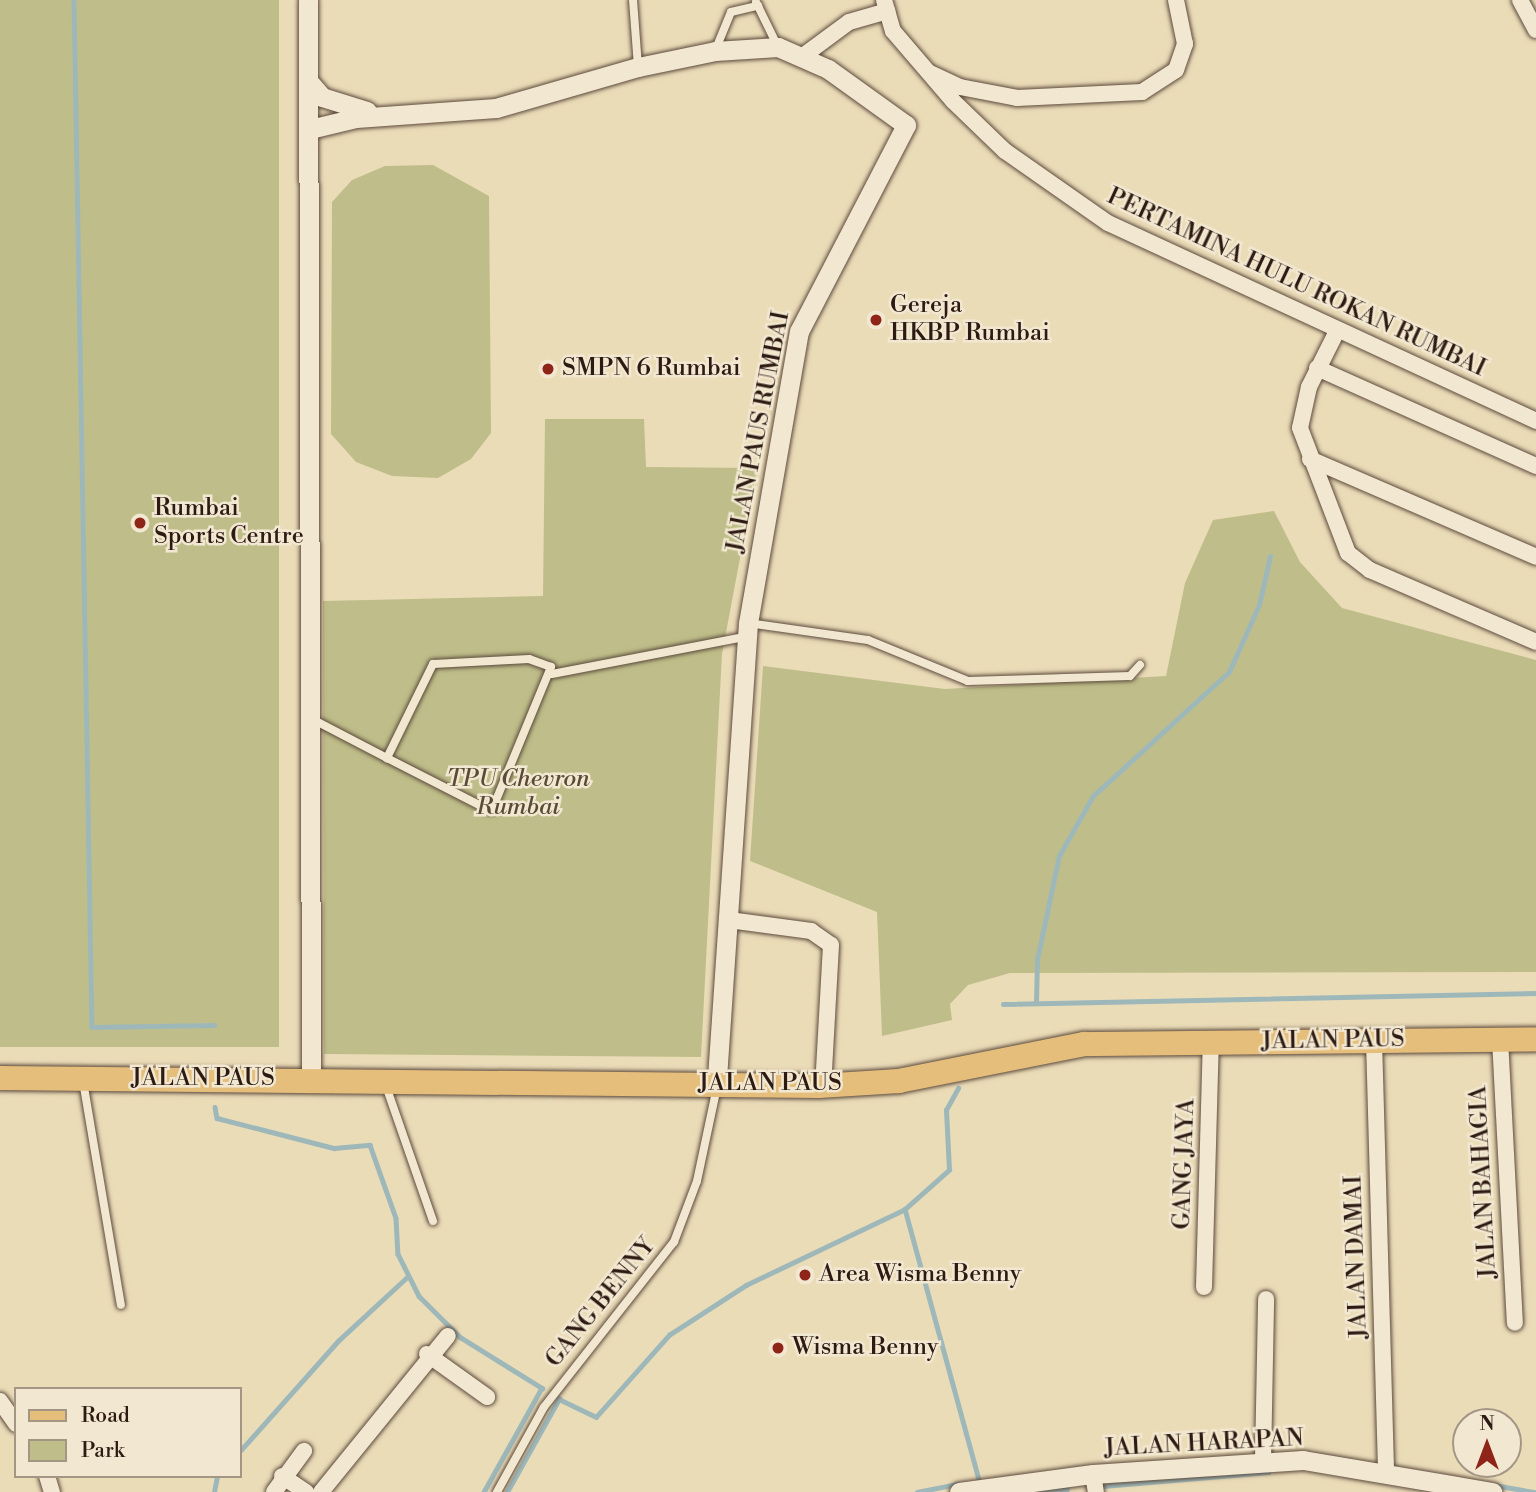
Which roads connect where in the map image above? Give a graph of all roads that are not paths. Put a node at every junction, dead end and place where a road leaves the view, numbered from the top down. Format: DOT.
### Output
graph roads {
  1 [pos="307,0"];
  2 [pos="633,0"];
  3 [pos="1176,0"];
  4 [pos="1520,0"];
  5 [pos="756,3"];
  6 [pos="885,6"];
  7 [pos="1536,30"];
  8 [pos="778,47"];
  9 [pos="715,51"];
  10 [pos="803,56"];
  11 [pos="638,67"];
  12 [pos="921,69"];
  13 [pos="309,82"];
  14 [pos="387,118"];
  15 [pos="310,129"];
  16 [pos="1336,331"];
  17 [pos="1317,368"];
  18 [pos="1536,421"];
  19 [pos="1310,459"];
  20 [pos="1536,466"];
  21 [pos="1536,557"];
  22 [pos="747,630"];
  23 [pos="1536,642"];
  24 [pos="1140,665"];
  25 [pos="552,674"];
  26 [pos="306,716"];
  27 [pos="387,758"];
  28 [pos="729,920"];
  29 [pos="1536,1025"];
  30 [pos="1500,1039"];
  31 [pos="1536,1039"];
  32 [pos="1374,1040"];
  33 [pos="1211,1043"];
  34 [pos="0,1067"];
  35 [pos="824,1071"];
  36 [pos="311,1073"];
  37 [pos="718,1076"];
  38 [pos="0,1078"];
  39 [pos="82,1078"];
  40 [pos="384,1080"];
  41 [pos="433,1222"];
  42 [pos="1204,1287"];
  43 [pos="1266,1298"];
  44 [pos="121,1306"];
  45 [pos="1515,1323"];
  46 [pos="448,1336"];
  47 [pos="427,1354"];
  48 [pos="487,1398"];
  49 [pos="0,1401"];
  50 [pos="14,1421"];
  51 [pos="304,1451"];
  52 [pos="1262,1457"];
  53 [pos="1386,1468"];
  54 [pos="282,1476"];
  55 [pos="1094,1481"];
  56 [pos="274,1492"];
  57 [pos="306,1492"];
  58 [pos="321,1492"];
  59 [pos="497,1492"];
  60 [pos="959,1492"];
  61 [pos="1492,1492"];
  1 -- 13 [label="street"];
  2 -- 11 [label="lane"];
  3 -- 12 [label="street"];
  4 -- 7 [label="street"];
  5 -- 8 [label="lane"];
  5 -- 9 [label="lane"];
  6 -- 10 [label="street"];
  6 -- 12 [label="street, PERTAMINA HULU ROKAN RUMBAI"];
  8 -- 9 [label="street, JALAN PAUS RUMBAI"];
  8 -- 10 [label="street, JALAN PAUS RUMBAI"];
  9 -- 11 [label="street, JALAN PAUS RUMBAI"];
  10 -- 22 [label="street, JALAN PAUS RUMBAI"];
  11 -- 14 [label="street, JALAN PAUS RUMBAI"];
  12 -- 16 [label="street, PERTAMINA HULU ROKAN RUMBAI"];
  13 -- 14 [label="street"];
  13 -- 15 [label="street"];
  14 -- 15 [label="street, JALAN PAUS RUMBAI"];
  15 -- 26 [label="street"];
  16 -- 17 [label="street"];
  16 -- 18 [label="street, PERTAMINA HULU ROKAN RUMBAI"];
  17 -- 19 [label="street"];
  17 -- 20 [label="street"];
  19 -- 21 [label="street"];
  19 -- 23 [label="street"];
  22 -- 24 [label="lane"];
  22 -- 25 [label="lane"];
  22 -- 28 [label="street, JALAN PAUS RUMBAI"];
  25 -- 27 [label="lane"];
  25 -- 27 [label="lane"];
  26 -- 27 [label="lane"];
  26 -- 36 [label="street"];
  28 -- 35 [label="street"];
  28 -- 37 [label="street, JALAN PAUS RUMBAI"];
  29 -- 35 [label="main road, JALAN PAUS"];
  30 -- 31 [label="main road, JALAN PAUS"];
  30 -- 32 [label="main road, JALAN PAUS"];
  30 -- 45 [label="street, JALAN BAHAGIA"];
  32 -- 33 [label="main road, JALAN PAUS"];
  32 -- 53 [label="street, JALAN DAMAI"];
  33 -- 37 [label="main road, JALAN PAUS"];
  33 -- 42 [label="street, GANG JAYA"];
  34 -- 36 [label="main road, JALAN PAUS"];
  35 -- 37 [label="main road, JALAN PAUS"];
  36 -- 37 [label="main road, JALAN PAUS"];
  36 -- 39 [label="main road, JALAN PAUS"];
  36 -- 40 [label="main road, JALAN PAUS"];
  37 -- 40 [label="main road, JALAN PAUS"];
  37 -- 59 [label="lane, GANG BENNY"];
  38 -- 39 [label="main road, JALAN PAUS"];
  39 -- 44 [label="lane"];
  40 -- 41 [label="lane"];
  43 -- 52 [label="street"];
  46 -- 47 [label="street"];
  47 -- 48 [label="street"];
  47 -- 58 [label="street"];
  49 -- 50 [label="street"];
  51 -- 54 [label="street"];
  52 -- 53 [label="street, JALAN HARAPAN"];
  52 -- 55 [label="street, JALAN HARAPAN"];
  53 -- 61 [label="street, JALAN HARAPAN"];
  54 -- 56 [label="street"];
  54 -- 57 [label="street"];
  55 -- 60 [label="street, JALAN HARAPAN"];
}
